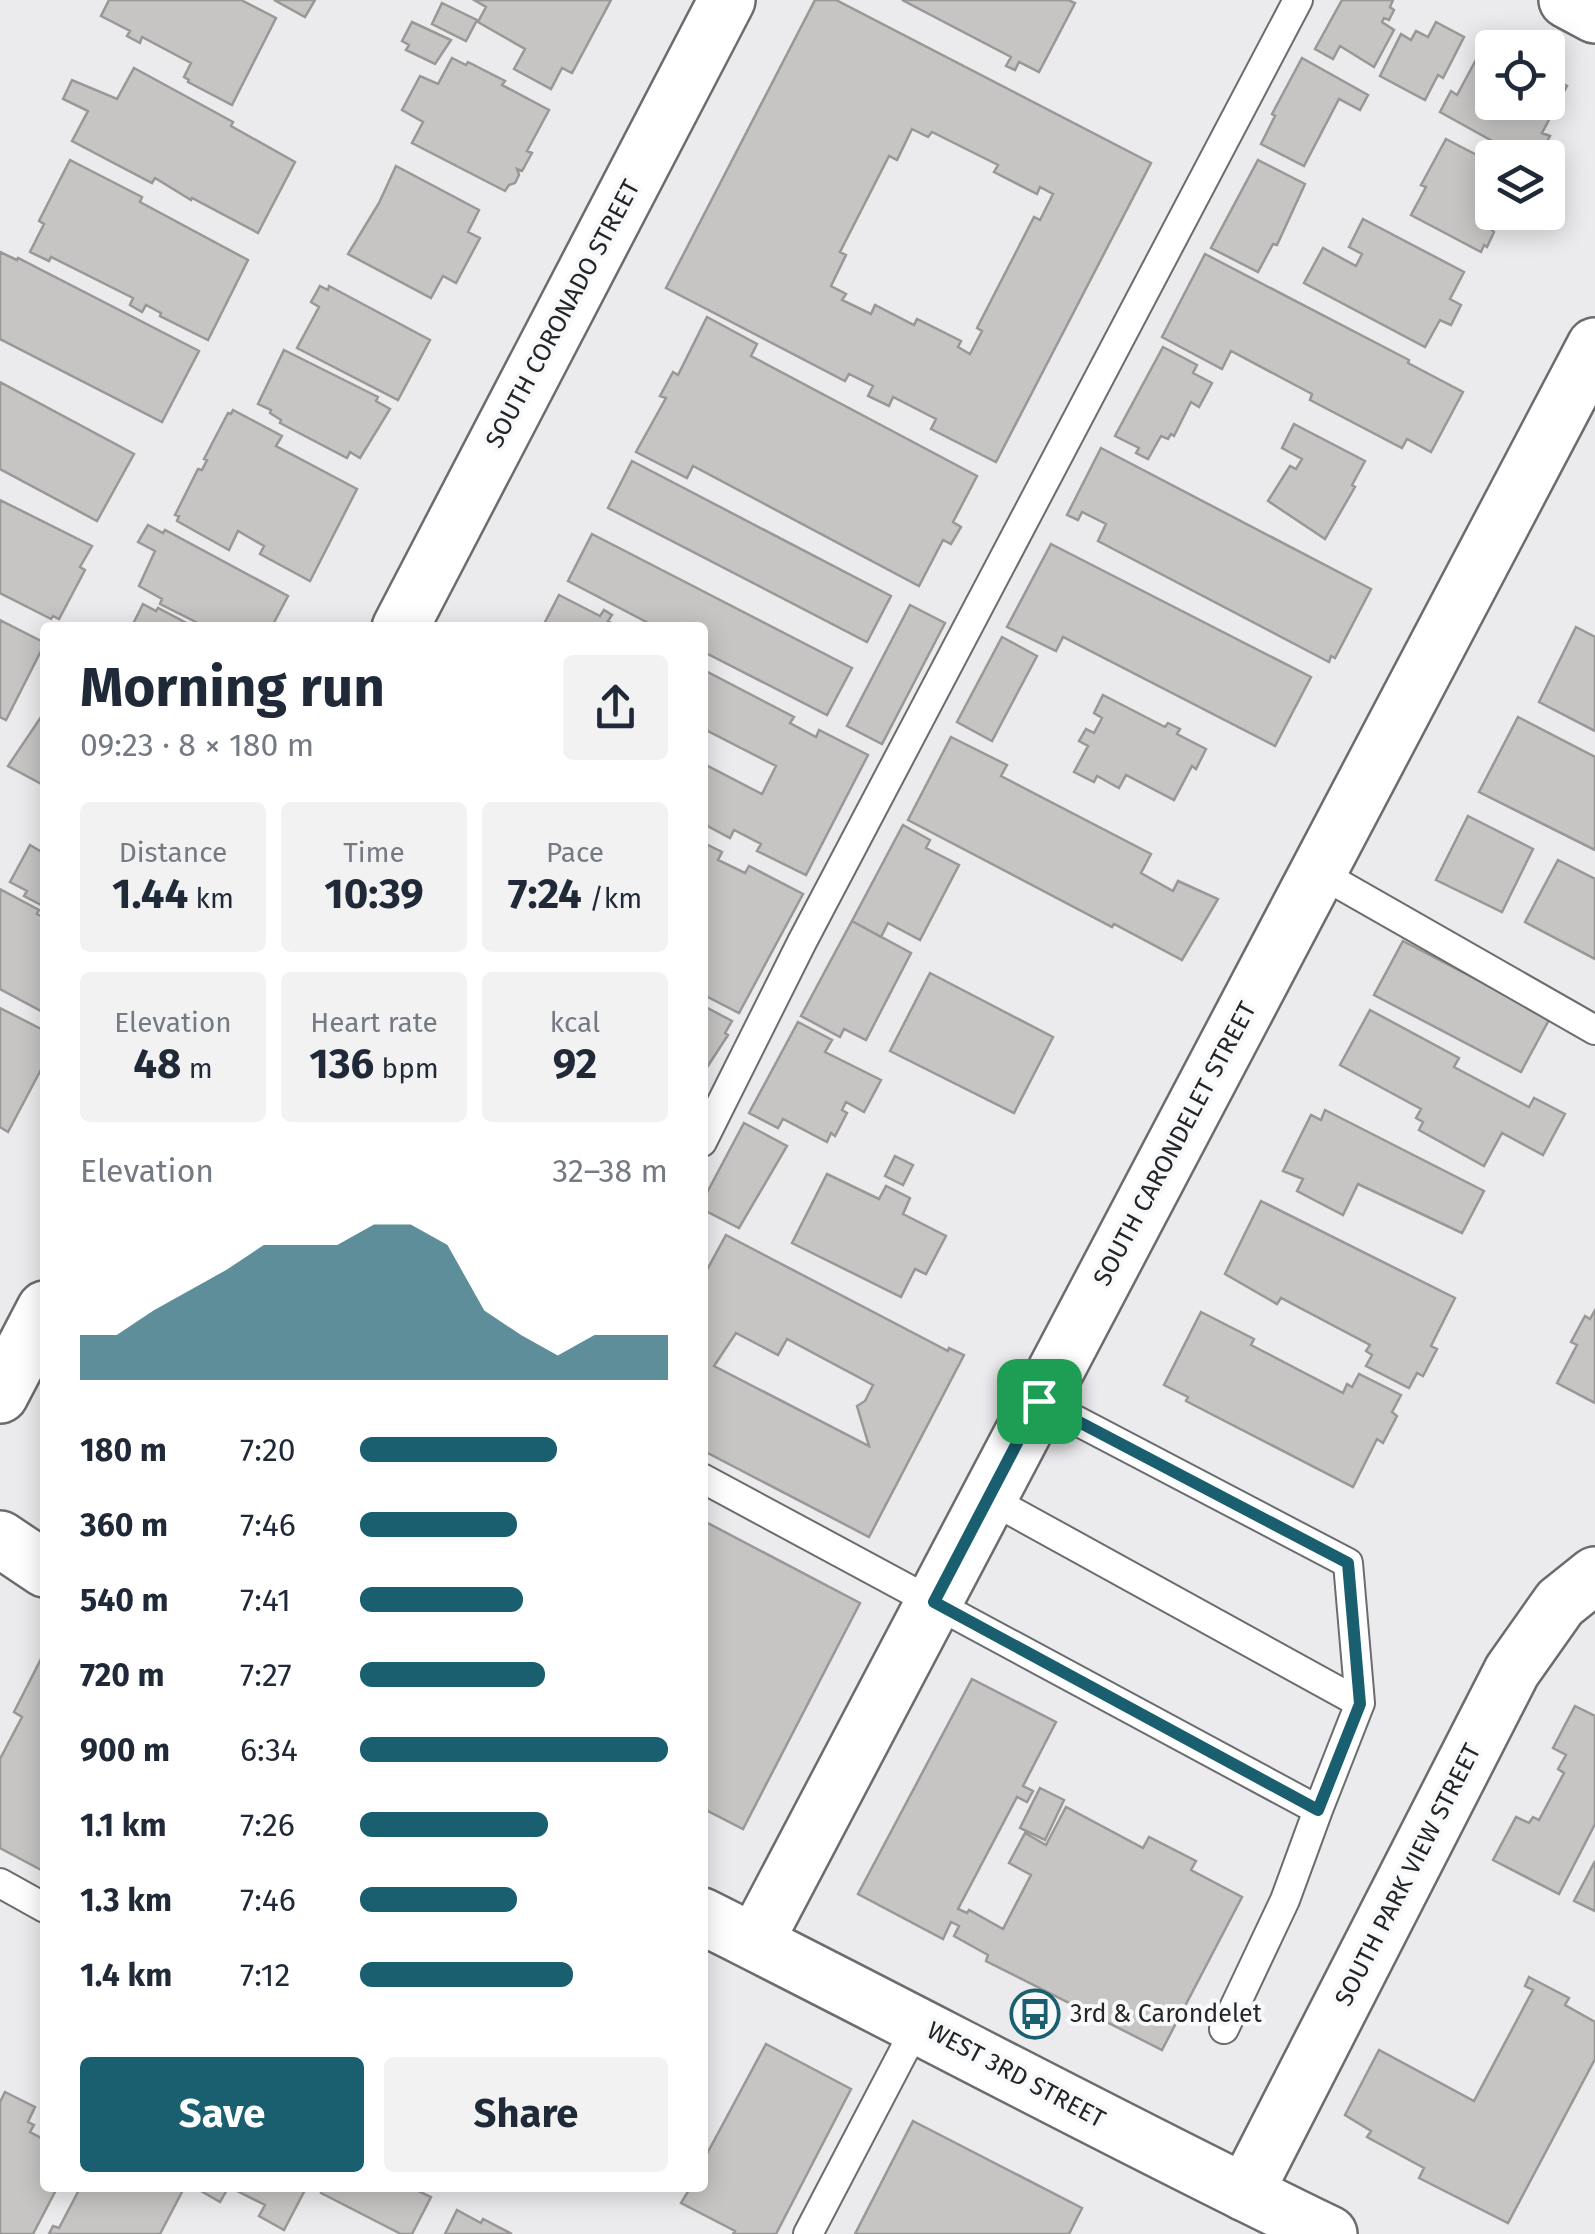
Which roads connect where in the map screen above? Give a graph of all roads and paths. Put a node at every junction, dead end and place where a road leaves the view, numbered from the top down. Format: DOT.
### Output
graph roads {
  1 [pos="726,0"];
  2 [pos="1298,0"];
  3 [pos="1567,0"];
  4 [pos="1595,15"];
  5 [pos="1595,346"];
  6 [pos="403,622"];
  7 [pos="1318,872"];
  8 [pos="1595,1030"];
  9 [pos="708,1130"];
  10 [pos="40,1319"];
  11 [pos="0,1395"];
  12 [pos="1039,1401"];
  13 [pos="708,1481"];
  14 [pos="988,1498"];
  15 [pos="0,1538"];
  16 [pos="40,1565"];
  17 [pos="1584,1600"];
  18 [pos="934,1602"];
  19 [pos="1360,1704"];
  20 [pos="1318,1810"];
  21 [pos="0,1884"];
  22 [pos="40,1905"];
  23 [pos="718,1929"];
  24 [pos="918,2024"];
  25 [pos="1224,2029"];
  26 [pos="1245,2194"];
  27 [pos="808,2234"];
  28 [pos="1329,2234"];
  1 -- 6 [label="street, SOUTH CORONADO STREET"];
  2 -- 9 [label="lane"];
  3 -- 4 [label="street"];
  5 -- 7 [label="street, SOUTH CARONDELET STREET"];
  7 -- 8 [label="lane"];
  7 -- 12 [label="street, SOUTH CARONDELET STREET"];
  10 -- 11 [label="street"];
  12 -- 14 [label="street, SOUTH CARONDELET STREET"];
  12 -- 19 [label="lane"];
  13 -- 18 [label="lane"];
  14 -- 18 [label="street, SOUTH CARONDELET STREET"];
  14 -- 19 [label="lane"];
  15 -- 16 [label="street"];
  17 -- 26 [label="street, SOUTH PARK VIEW STREET"];
  18 -- 20 [label="lane"];
  18 -- 23 [label="street, SOUTH CARONDELET STREET"];
  19 -- 20 [label="lane"];
  20 -- 25 [label="lane"];
  21 -- 22 [label="lane"];
  23 -- 24 [label="street, WEST 3RD STREET"];
  24 -- 26 [label="street, WEST 3RD STREET"];
  24 -- 27 [label="lane"];
  26 -- 28 [label="street, WEST 3RD STREET"];
}
